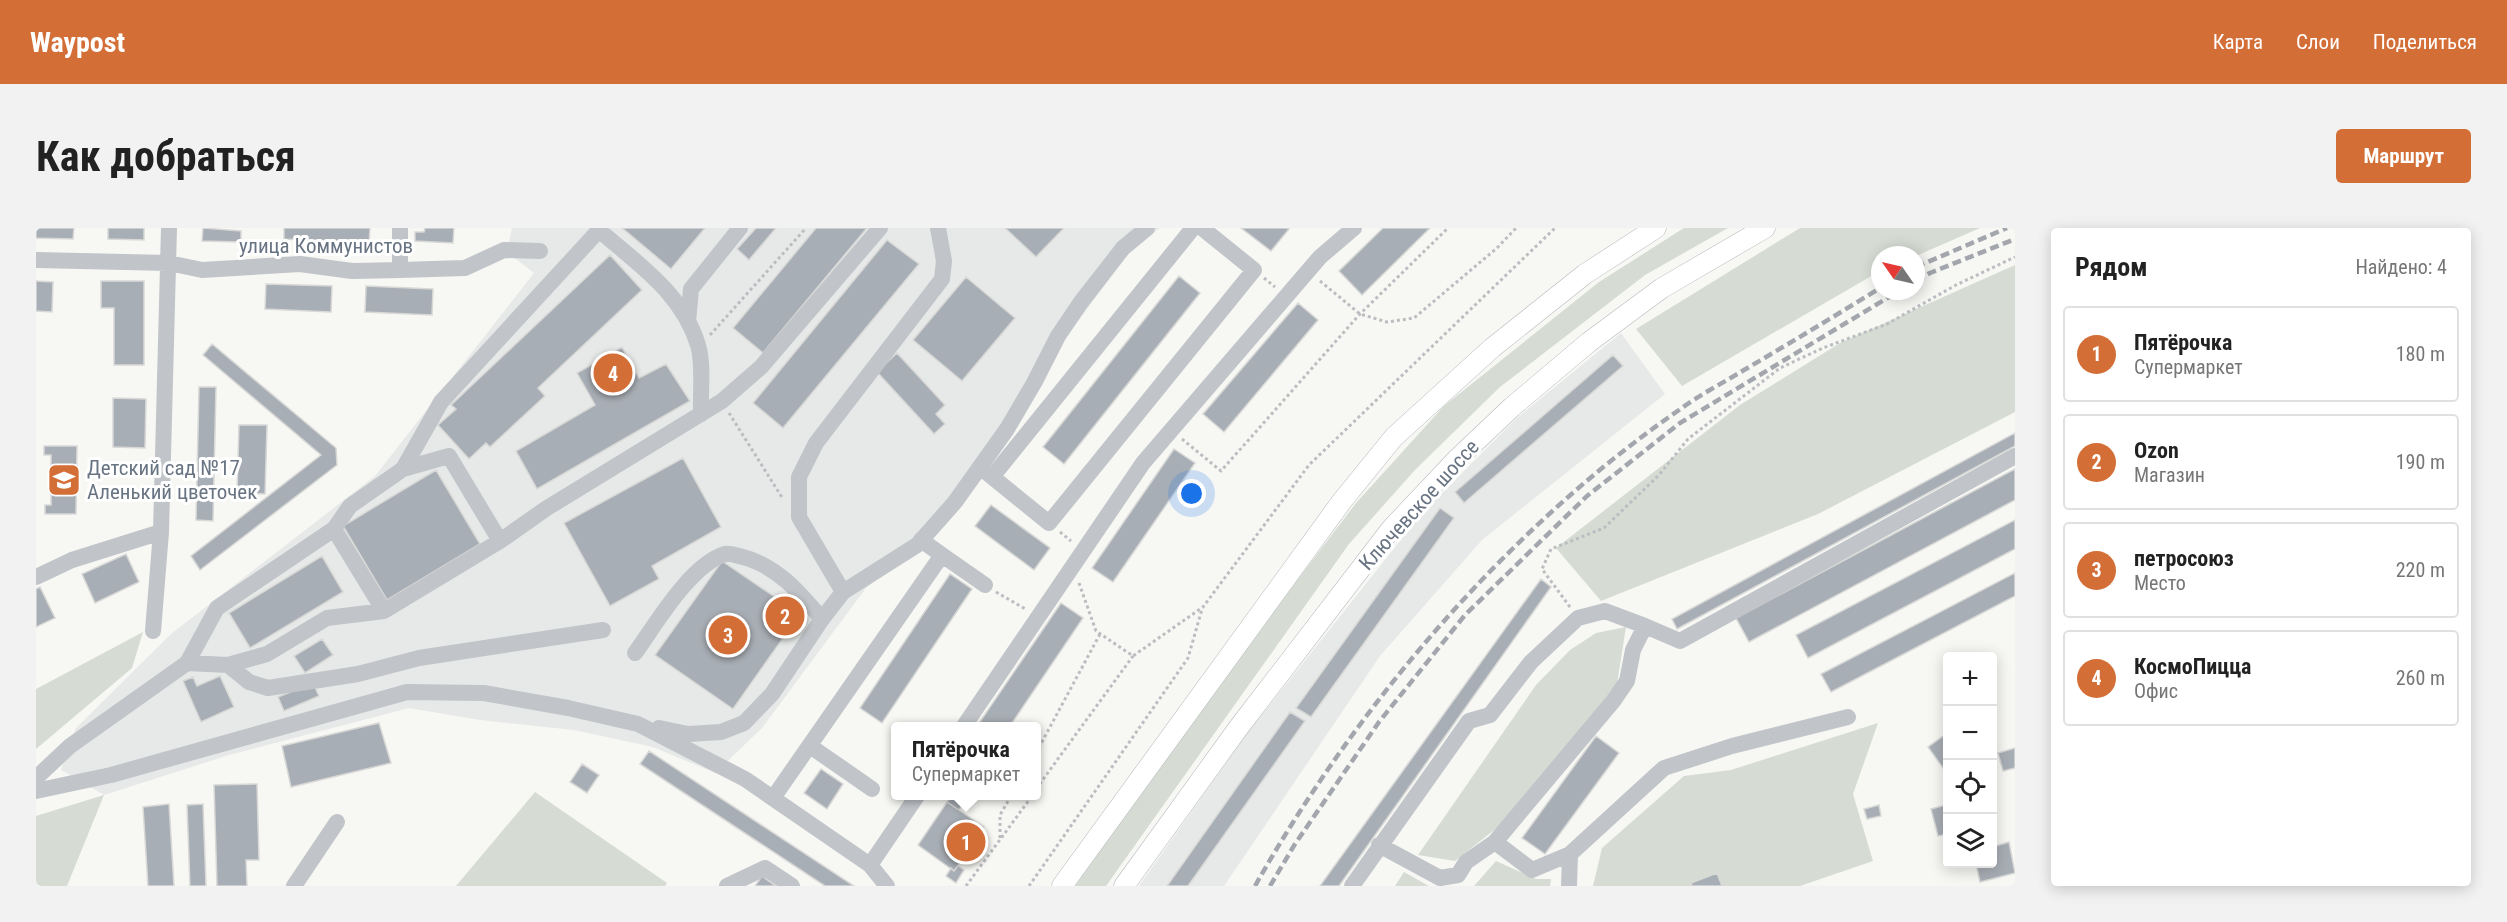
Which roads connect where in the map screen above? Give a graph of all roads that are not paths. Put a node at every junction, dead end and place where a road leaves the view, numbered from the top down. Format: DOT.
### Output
graph roads {
  1 [pos="169,228"];
  2 [pos="400,228"];
  3 [pos="740,228"];
  4 [pos="880,228"];
  5 [pos="938,228"];
  6 [pos="1147,228"];
  7 [pos="1193,228"];
  8 [pos="1202,228"];
  9 [pos="1354,228"];
  10 [pos="1656,228"];
  11 [pos="1765,228"];
  12 [pos="601,229"];
  13 [pos="540,251"];
  14 [pos="36,260"];
  15 [pos="169,263"];
  16 [pos="400,270"];
  17 [pos="688,322"];
  18 [pos="701,414"];
  19 [pos="2015,456"];
  20 [pos="403,469"];
  21 [pos="986,472"];
  22 [pos="334,529"];
  23 [pos="161,532"];
  24 [pos="921,540"];
  25 [pos="500,541"];
  26 [pos="942,555"];
  27 [pos="36,577"];
  28 [pos="985,585"];
  29 [pos="843,592"];
  30 [pos="384,611"];
  31 [pos="822,619"];
  32 [pos="1645,626"];
  33 [pos="603,630"];
  34 [pos="153,631"];
  35 [pos="636,653"];
  36 [pos="187,663"];
  37 [pos="228,665"];
  38 [pos="1848,717"];
  39 [pos="967,722"];
  40 [pos="638,724"];
  41 [pos="810,746"];
  42 [pos="36,778"];
  43 [pos="872,789"];
  44 [pos="36,791"];
  45 [pos="773,798"];
  46 [pos="914,800"];
  47 [pos="337,822"];
  48 [pos="1495,842"];
  49 [pos="1379,845"];
  50 [pos="1570,854"];
  51 [pos="870,865"];
  52 [pos="294,886"];
  53 [pos="727,886"];
  54 [pos="792,886"];
  55 [pos="886,886"];
  56 [pos="1062,886"];
  57 [pos="1124,886"];
  58 [pos="1352,886"];
  59 [pos="1569,886"];
  1 -- 15 [label="street"];
  2 -- 16 [label="street"];
  3 -- 17 [label="street"];
  4 -- 18 [label="street"];
  5 -- 29 [label="street"];
  6 -- 21 [label="street"];
  7 -- 21 [label="street"];
  8 -- 21 [label="street"];
  9 -- 39 [label="street"];
  10 -- 56 [label="main road"];
  11 -- 57 [label="main road, Ключевское шоссе"];
  12 -- 17 [label="street"];
  12 -- 20 [label="street"];
  13 -- 16 [label="street, улица Коммунистов"];
  14 -- 15 [label="street, улица Коммунистов"];
  15 -- 16 [label="street, улица Коммунистов"];
  15 -- 23 [label="street"];
  17 -- 18 [label="street"];
  18 -- 25 [label="street"];
  19 -- 32 [label="street"];
  20 -- 22 [label="street"];
  20 -- 25 [label="street"];
  21 -- 24 [label="street"];
  22 -- 30 [label="street"];
  22 -- 36 [label="street"];
  23 -- 27 [label="street"];
  23 -- 34 [label="street"];
  24 -- 26 [label="street"];
  24 -- 29 [label="street"];
  25 -- 30 [label="street"];
  26 -- 28 [label="street"];
  26 -- 41 [label="street"];
  29 -- 31 [label="street"];
  30 -- 37 [label="street"];
  31 -- 35 [label="street"];
  31 -- 40 [label="street"];
  32 -- 48 [label="street"];
  32 -- 49 [label="street"];
  33 -- 37 [label="street"];
  36 -- 37 [label="street"];
  36 -- 42 [label="street"];
  38 -- 50 [label="street"];
  40 -- 44 [label="street"];
  40 -- 45 [label="street"];
  41 -- 43 [label="street"];
  41 -- 45 [label="street"];
  45 -- 51 [label="street"];
  46 -- 51 [label="street"];
  47 -- 52 [label="street"];
  48 -- 49 [label="street"];
  48 -- 50 [label="street"];
  49 -- 58 [label="street"];
  50 -- 59 [label="street"];
  51 -- 55 [label="street"];
  53 -- 54 [label="street"];
}
